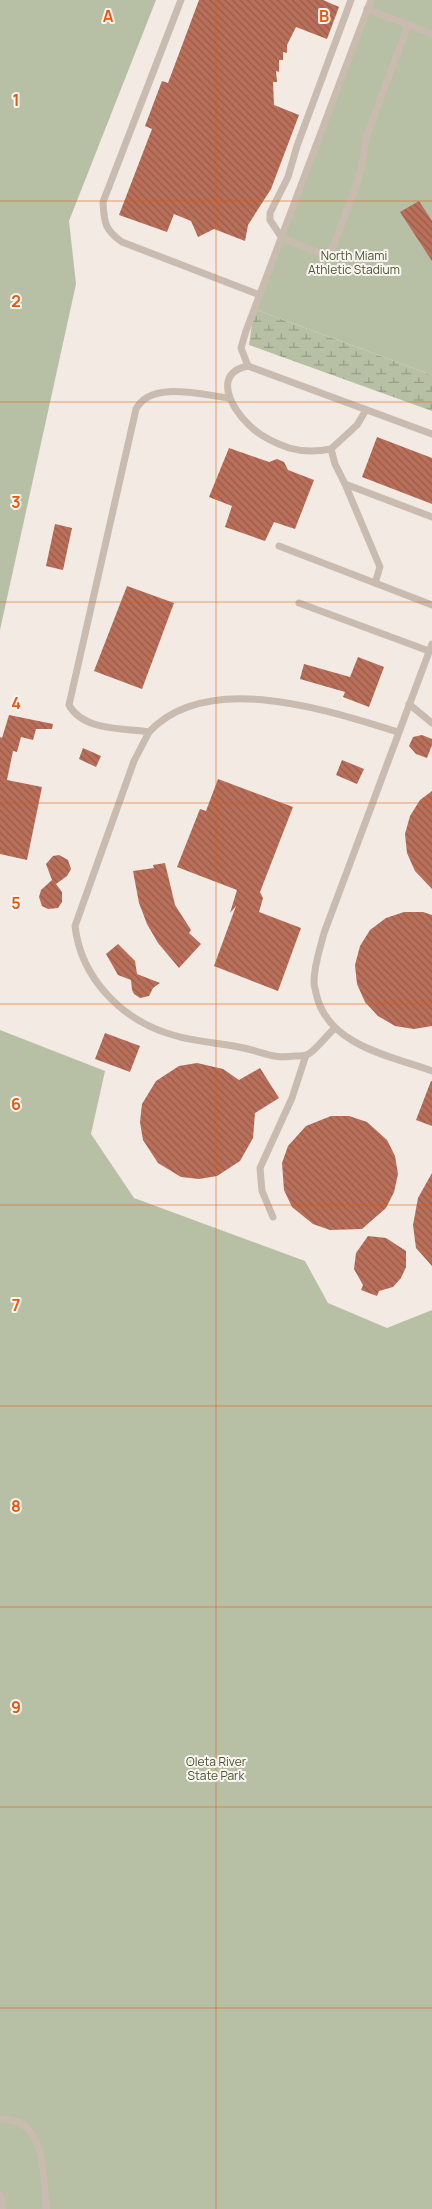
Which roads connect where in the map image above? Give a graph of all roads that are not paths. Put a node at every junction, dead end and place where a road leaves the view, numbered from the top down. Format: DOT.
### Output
graph roads {
  1 [pos="181,0"];
  2 [pos="351,0"];
  3 [pos="371,0"];
  4 [pos="367,9"];
  5 [pos="408,25"];
  6 [pos="432,25"];
  7 [pos="424,31"];
  8 [pos="432,34"];
  9 [pos="282,238"];
  10 [pos="260,295"];
  11 [pos="248,366"];
  12 [pos="229,398"];
  13 [pos="366,410"];
  14 [pos="432,434"];
  15 [pos="331,449"];
  16 [pos="345,484"];
  17 [pos="432,517"];
  18 [pos="279,546"];
  19 [pos="375,583"];
  20 [pos="299,603"];
  21 [pos="432,605"];
  22 [pos="431,648"];
  23 [pos="408,704"];
  24 [pos="432,723"];
  25 [pos="149,732"];
  26 [pos="398,732"];
  27 [pos="334,1029"];
  28 [pos="306,1055"];
  29 [pos="432,1071"];
  30 [pos="273,1217"];
  31 [pos="0,2119"];
  32 [pos="0,2195"];
  33 [pos="4,2209"];
  34 [pos="46,2209"];
  1 -- 10 [label="lane"];
  2 -- 9 [label="lane"];
  3 -- 4 [label="lane"];
  4 -- 5 [label="lane"];
  4 -- 9 [label="lane"];
  5 -- 7 [label="lane"];
  5 -- 9 [label="lane"];
  6 -- 7 [label="lane"];
  7 -- 8 [label="lane"];
  9 -- 10 [label="lane"];
  10 -- 11 [label="lane"];
  11 -- 12 [label="lane"];
  11 -- 13 [label="lane"];
  12 -- 15 [label="lane"];
  12 -- 25 [label="lane"];
  13 -- 14 [label="lane"];
  13 -- 15 [label="lane"];
  15 -- 16 [label="lane"];
  16 -- 17 [label="lane"];
  16 -- 19 [label="lane"];
  18 -- 19 [label="lane"];
  19 -- 21 [label="lane"];
  20 -- 22 [label="lane"];
  22 -- 23 [label="lane"];
  23 -- 24 [label="lane"];
  23 -- 26 [label="lane"];
  25 -- 26 [label="lane"];
  25 -- 28 [label="lane"];
  26 -- 27 [label="lane"];
  27 -- 28 [label="lane"];
  27 -- 29 [label="lane"];
  28 -- 30 [label="lane"];
  31 -- 34 [label="lane"];
  32 -- 33 [label="lane"];
}
